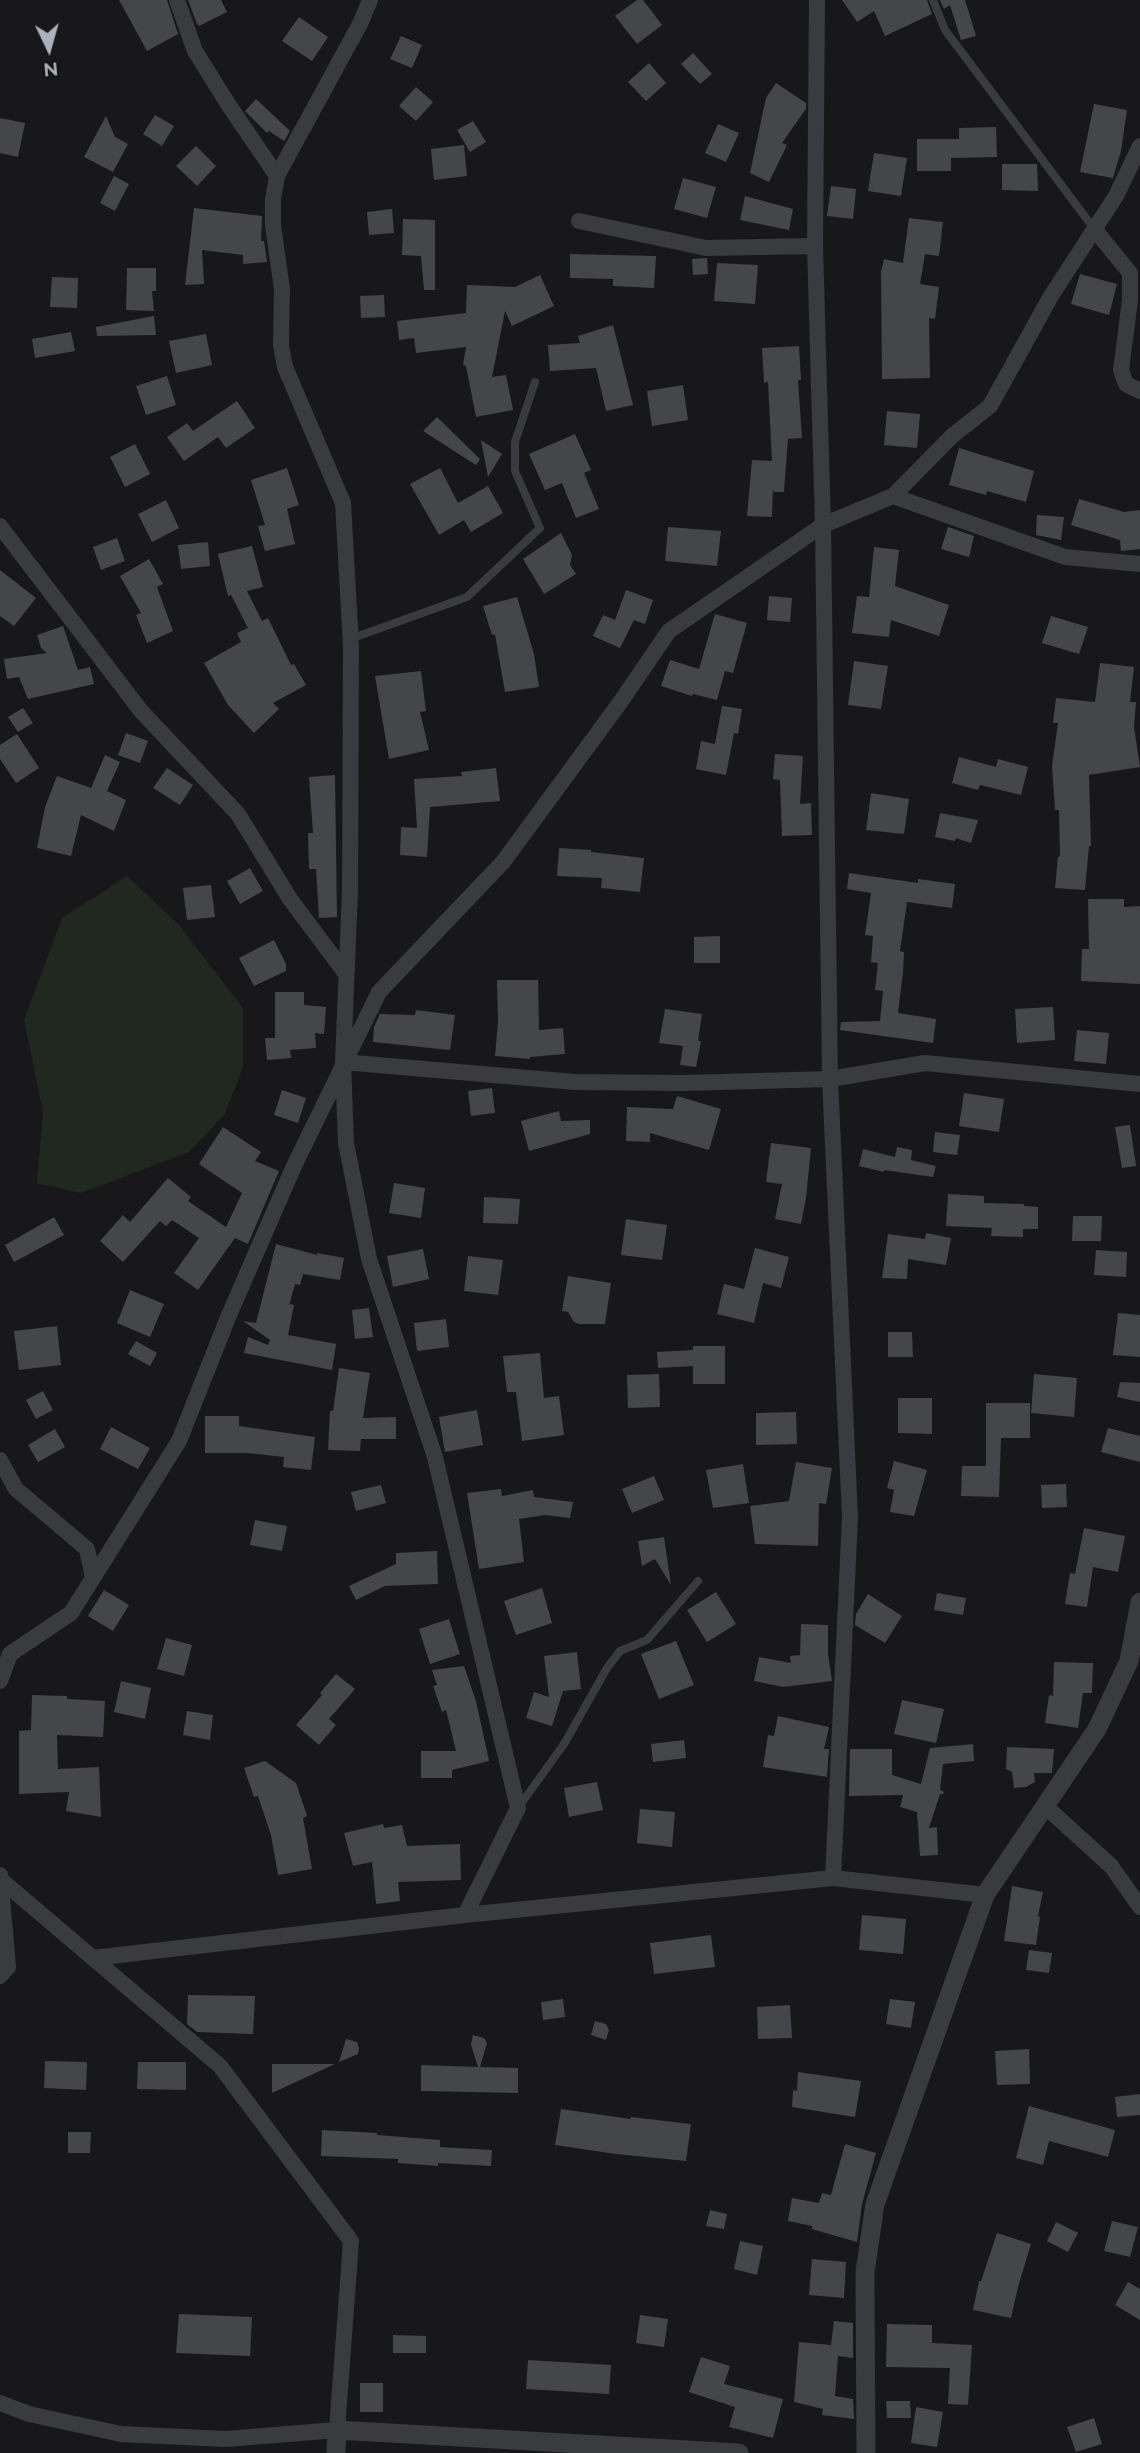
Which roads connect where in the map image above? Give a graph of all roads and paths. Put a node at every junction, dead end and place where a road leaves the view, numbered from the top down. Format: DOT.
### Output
graph roads {
  1 [pos="177,0"];
  2 [pos="370,0"];
  3 [pos="817,0"];
  4 [pos="933,0"];
  5 [pos="1140,146"];
  6 [pos="277,176"];
  7 [pos="579,221"];
  8 [pos="1095,230"];
  9 [pos="816,246"];
  10 [pos="535,382"];
  11 [pos="1140,391"];
  12 [pos="893,496"];
  13 [pos="823,525"];
  14 [pos="0,526"];
  15 [pos="1140,564"];
  16 [pos="350,639"];
  17 [pos="346,974"];
  18 [pos="343,1062"];
  19 [pos="830,1079"];
  20 [pos="1140,1084"];
  21 [pos="0,1460"];
  22 [pos="93,1578"];
  23 [pos="698,1581"];
  24 [pos="1140,1602"];
  25 [pos="0,1681"];
  26 [pos="1045,1806"];
  27 [pos="518,1808"];
  28 [pos="0,1878"];
  29 [pos="833,1878"];
  30 [pos="985,1895"];
  31 [pos="1140,1907"];
  32 [pos="465,1914"];
  33 [pos="93,1958"];
  34 [pos="0,1976"];
  35 [pos="0,2403"];
  36 [pos="337,2430"];
  37 [pos="336,2453"];
  38 [pos="739,2453"];
  39 [pos="866,2453"];
  1 -- 6 [label="street"];
  2 -- 6 [label="street"];
  3 -- 9 [label="street"];
  4 -- 8 [label="lane"];
  5 -- 8 [label="street"];
  6 -- 16 [label="street"];
  7 -- 9 [label="street"];
  8 -- 11 [label="street"];
  8 -- 12 [label="street"];
  9 -- 13 [label="street"];
  10 -- 16 [label="lane"];
  12 -- 13 [label="street"];
  12 -- 15 [label="street"];
  13 -- 18 [label="street"];
  13 -- 19 [label="street"];
  14 -- 17 [label="street"];
  16 -- 17 [label="street"];
  17 -- 18 [label="street"];
  18 -- 19 [label="street"];
  18 -- 22 [label="street"];
  18 -- 27 [label="street"];
  19 -- 20 [label="street"];
  19 -- 29 [label="street"];
  21 -- 22 [label="street"];
  22 -- 25 [label="street"];
  23 -- 27 [label="lane"];
  24 -- 26 [label="street"];
  26 -- 30 [label="street"];
  26 -- 31 [label="street"];
  27 -- 32 [label="street"];
  28 -- 33 [label="street"];
  28 -- 34 [label="street"];
  29 -- 30 [label="street"];
  29 -- 32 [label="street"];
  30 -- 39 [label="street"];
  32 -- 33 [label="street"];
  33 -- 36 [label="street"];
  35 -- 36 [label="street"];
  36 -- 37 [label="street"];
  36 -- 38 [label="street"];
}
